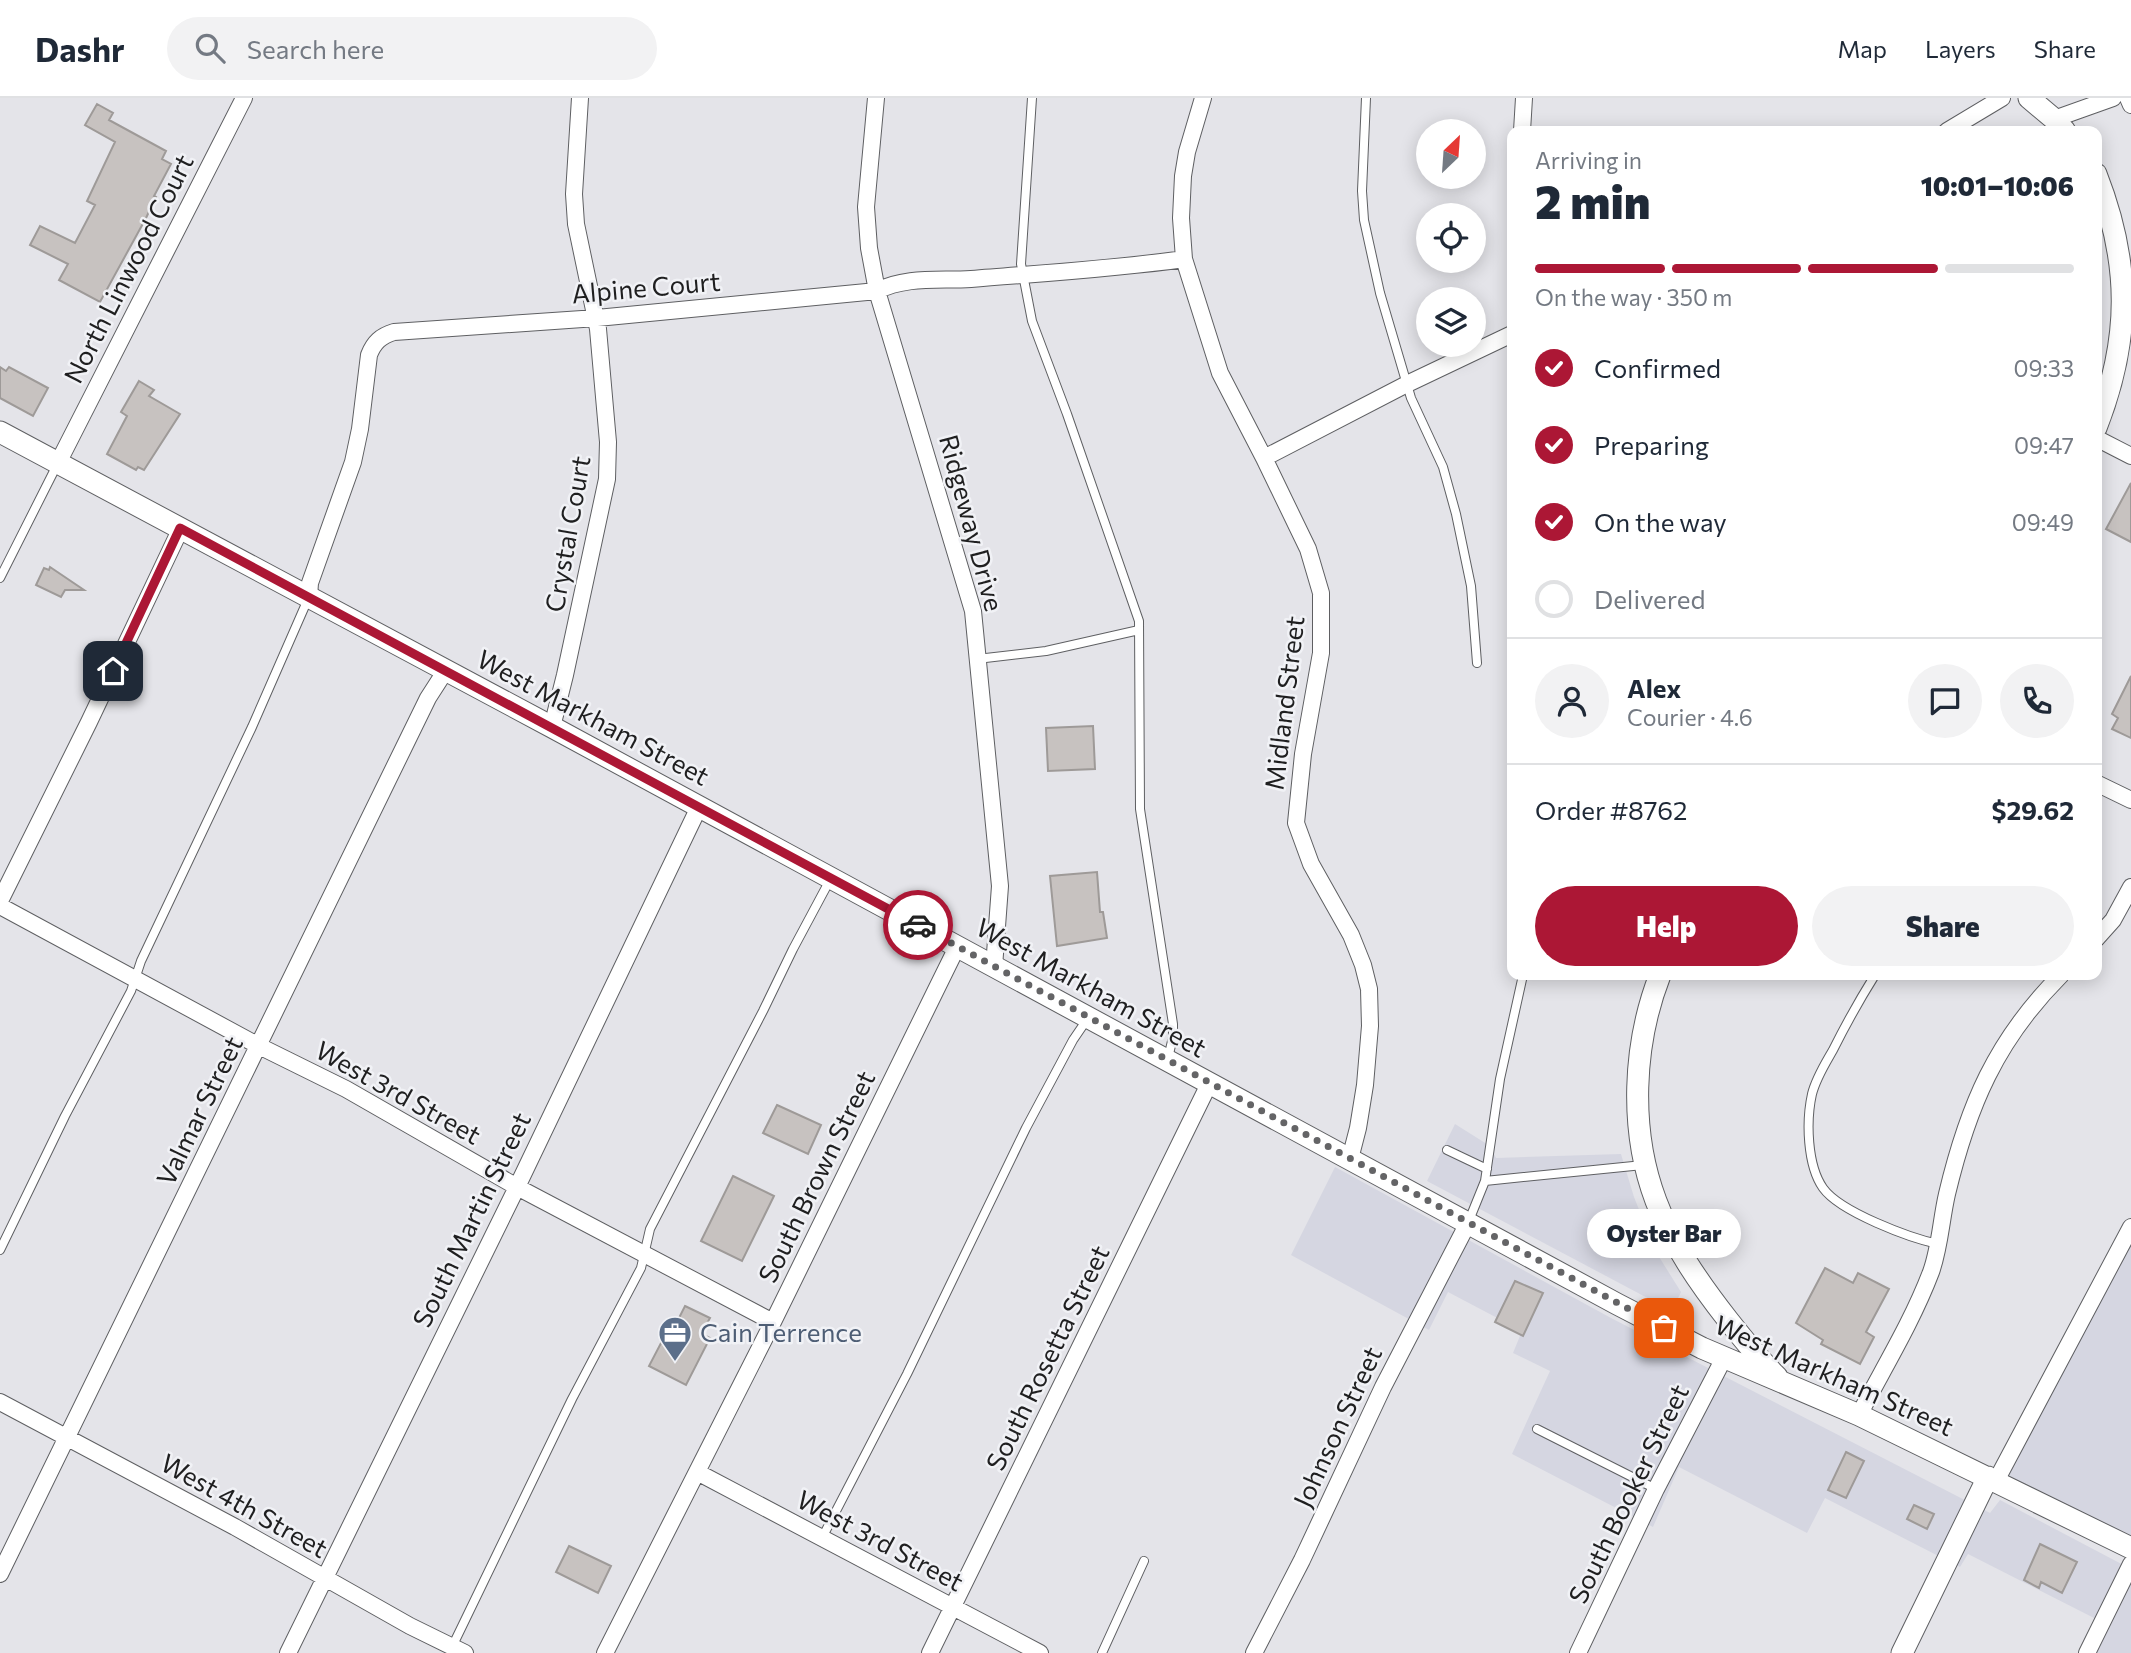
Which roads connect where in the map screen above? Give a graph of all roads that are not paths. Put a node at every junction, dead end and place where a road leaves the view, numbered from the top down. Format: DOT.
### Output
graph roads {
  1 [pos="244,98"];
  2 [pos="580,98"];
  3 [pos="876,98"];
  4 [pos="1032,98"];
  5 [pos="1202,98"];
  6 [pos="1366,98"];
  7 [pos="1524,98"];
  8 [pos="2002,98"];
  9 [pos="2029,98"];
  10 [pos="2113,98"];
  11 [pos="2128,98"];
  12 [pos="2131,105"];
  13 [pos="2059,125"];
  14 [pos="1522,126"];
  15 [pos="1955,126"];
  16 [pos="2102,186"];
  17 [pos="1184,259"];
  18 [pos="1023,275"];
  19 [pos="877,291"];
  20 [pos="597,318"];
  21 [pos="1507,336"];
  22 [pos="1407,384"];
  23 [pos="2102,415"];
  24 [pos="0,432"];
  25 [pos="2102,441"];
  26 [pos="2131,456"];
  27 [pos="1264,458"];
  28 [pos="58,463"];
  29 [pos="180,528"];
  30 [pos="0,578"];
  31 [pos="309,597"];
  32 [pos="1139,630"];
  33 [pos="977,659"];
  34 [pos="1477,663"];
  35 [pos="446,670"];
  36 [pos="552,727"];
  37 [pos="2102,786"];
  38 [pos="2131,800"];
  39 [pos="699,807"];
  40 [pos="831,878"];
  41 [pos="2131,887"];
  42 [pos="0,904"];
  43 [pos="2102,932"];
  44 [pos="957,947"];
  45 [pos="994,967"];
  46 [pos="135,978"];
  47 [pos="1522,980"];
  48 [pos="1658,980"];
  49 [pos="1872,980"];
  50 [pos="2057,980"];
  51 [pos="1088,1018"];
  52 [pos="259,1046"];
  53 [pos="1167,1061"];
  54 [pos="1209,1084"];
  55 [pos="1447,1150"];
  56 [pos="1350,1159"];
  57 [pos="1646,1165"];
  58 [pos="1487,1170"];
  59 [pos="1485,1181"];
  60 [pos="517,1186"];
  61 [pos="1468,1223"];
  62 [pos="2131,1227"];
  63 [pos="1938,1244"];
  64 [pos="0,1250"];
  65 [pos="643,1254"];
  66 [pos="773,1322"];
  67 [pos="1724,1358"];
  68 [pos="1783,1383"];
  69 [pos="0,1402"];
  70 [pos="1859,1416"];
  71 [pos="1537,1429"];
  72 [pos="67,1436"];
  73 [pos="697,1472"];
  74 [pos="1992,1479"];
  75 [pos="1656,1489"];
  76 [pos="821,1538"];
  77 [pos="2131,1548"];
  78 [pos="1144,1561"];
  79 [pos="2131,1564"];
  80 [pos="0,1574"];
  81 [pos="324,1579"];
  82 [pos="2127,1584"];
  83 [pos="952,1607"];
  84 [pos="456,1651"];
  85 [pos="288,1653"];
  86 [pos="605,1653"];
  87 [pos="930,1653"];
  88 [pos="1041,1653"];
  89 [pos="1102,1653"];
  90 [pos="1254,1653"];
  91 [pos="1578,1653"];
  92 [pos="1902,1653"];
  93 [pos="2087,1653"];
  1 -- 28 [label="street, North Linwood Court"];
  2 -- 20 [label="street, Crystal Court"];
  3 -- 19 [label="street, Ridgeway Drive"];
  4 -- 18 [label="lane"];
  5 -- 17 [label="street, Midland Street"];
  6 -- 22 [label="lane"];
  7 -- 14 [label="street"];
  8 -- 15 [label="street"];
  9 -- 13 [label="main road"];
  10 -- 13 [label="street"];
  11 -- 12 [label="street"];
  16 -- 23 [label="main road"];
  17 -- 18 [label="street, Alpine Court"];
  17 -- 27 [label="street, Midland Street"];
  18 -- 19 [label="street, Alpine Court"];
  18 -- 32 [label="lane"];
  19 -- 20 [label="street, Alpine Court"];
  19 -- 33 [label="street, Ridgeway Drive"];
  20 -- 31 [label="street, Alpine Court"];
  20 -- 36 [label="street, Crystal Court"];
  21 -- 22 [label="street"];
  22 -- 27 [label="street"];
  22 -- 34 [label="lane"];
  24 -- 28 [label="main road, West Markham Street"];
  25 -- 26 [label="street"];
  27 -- 56 [label="street, Midland Street"];
  28 -- 29 [label="main road, West Markham Street"];
  28 -- 30 [label="lane"];
  29 -- 31 [label="main road, West Markham Street"];
  29 -- 42 [label="street"];
  31 -- 35 [label="main road, West Markham Street"];
  31 -- 46 [label="lane"];
  32 -- 33 [label="lane"];
  32 -- 53 [label="lane"];
  33 -- 45 [label="street, Ridgeway Drive"];
  35 -- 36 [label="main road, West Markham Street"];
  35 -- 52 [label="street, Valmar Street"];
  36 -- 39 [label="main road, West Markham Street"];
  37 -- 38 [label="street"];
  39 -- 40 [label="main road, West Markham Street"];
  39 -- 60 [label="street, South Martin Street"];
  40 -- 44 [label="main road, West Markham Street"];
  40 -- 65 [label="lane"];
  41 -- 43 [label="street"];
  42 -- 46 [label="street, West 3rd Street"];
  44 -- 45 [label="main road, West Markham Street"];
  44 -- 66 [label="street, South Brown Street"];
  45 -- 51 [label="main road, West Markham Street"];
  46 -- 52 [label="street, West 3rd Street"];
  46 -- 64 [label="lane"];
  47 -- 58 [label="lane"];
  48 -- 57 [label="main road"];
  49 -- 63 [label="lane"];
  50 -- 63 [label="street"];
  51 -- 53 [label="main road, West Markham Street"];
  51 -- 76 [label="lane"];
  52 -- 60 [label="street, West 3rd Street"];
  52 -- 72 [label="street, Valmar Street"];
  53 -- 54 [label="main road, West Markham Street"];
  54 -- 56 [label="main road, West Markham Street"];
  54 -- 83 [label="street, South Rosetta Street"];
  55 -- 58 [label="lane"];
  56 -- 61 [label="main road, West Markham Street"];
  57 -- 59 [label="lane"];
  57 -- 68 [label="main road"];
  58 -- 59 [label="lane"];
  59 -- 61 [label="lane"];
  60 -- 65 [label="street, West 3rd Street"];
  60 -- 81 [label="street, South Martin Street"];
  61 -- 67 [label="main road, West Markham Street"];
  61 -- 90 [label="street, Johnson Street"];
  62 -- 74 [label="street"];
  63 -- 70 [label="street"];
  65 -- 66 [label="street, West 3rd Street"];
  65 -- 84 [label="lane"];
  66 -- 73 [label="street, South Brown Street"];
  67 -- 68 [label="main road, West Markham Street"];
  67 -- 75 [label="street, South Booker Street"];
  68 -- 70 [label="main road, West Markham Street"];
  69 -- 72 [label="street, West 4th Street"];
  70 -- 74 [label="main road, West Markham Street"];
  71 -- 75 [label="lane"];
  72 -- 80 [label="street, Valmar Street"];
  72 -- 81 [label="street, West 4th Street"];
  73 -- 76 [label="street, West 3rd Street"];
  73 -- 86 [label="street, South Brown Street"];
  74 -- 77 [label="main road, West Markham Street"];
  74 -- 92 [label="main road"];
  75 -- 91 [label="street, South Booker Street"];
  76 -- 83 [label="street, West 3rd Street"];
  78 -- 89 [label="lane"];
  79 -- 82 [label="street"];
  81 -- 84 [label="street, West 4th Street"];
  81 -- 85 [label="street, South Martin Street"];
  82 -- 93 [label="street"];
  83 -- 87 [label="street, South Rosetta Street"];
  83 -- 88 [label="street, West 3rd Street"];
}
